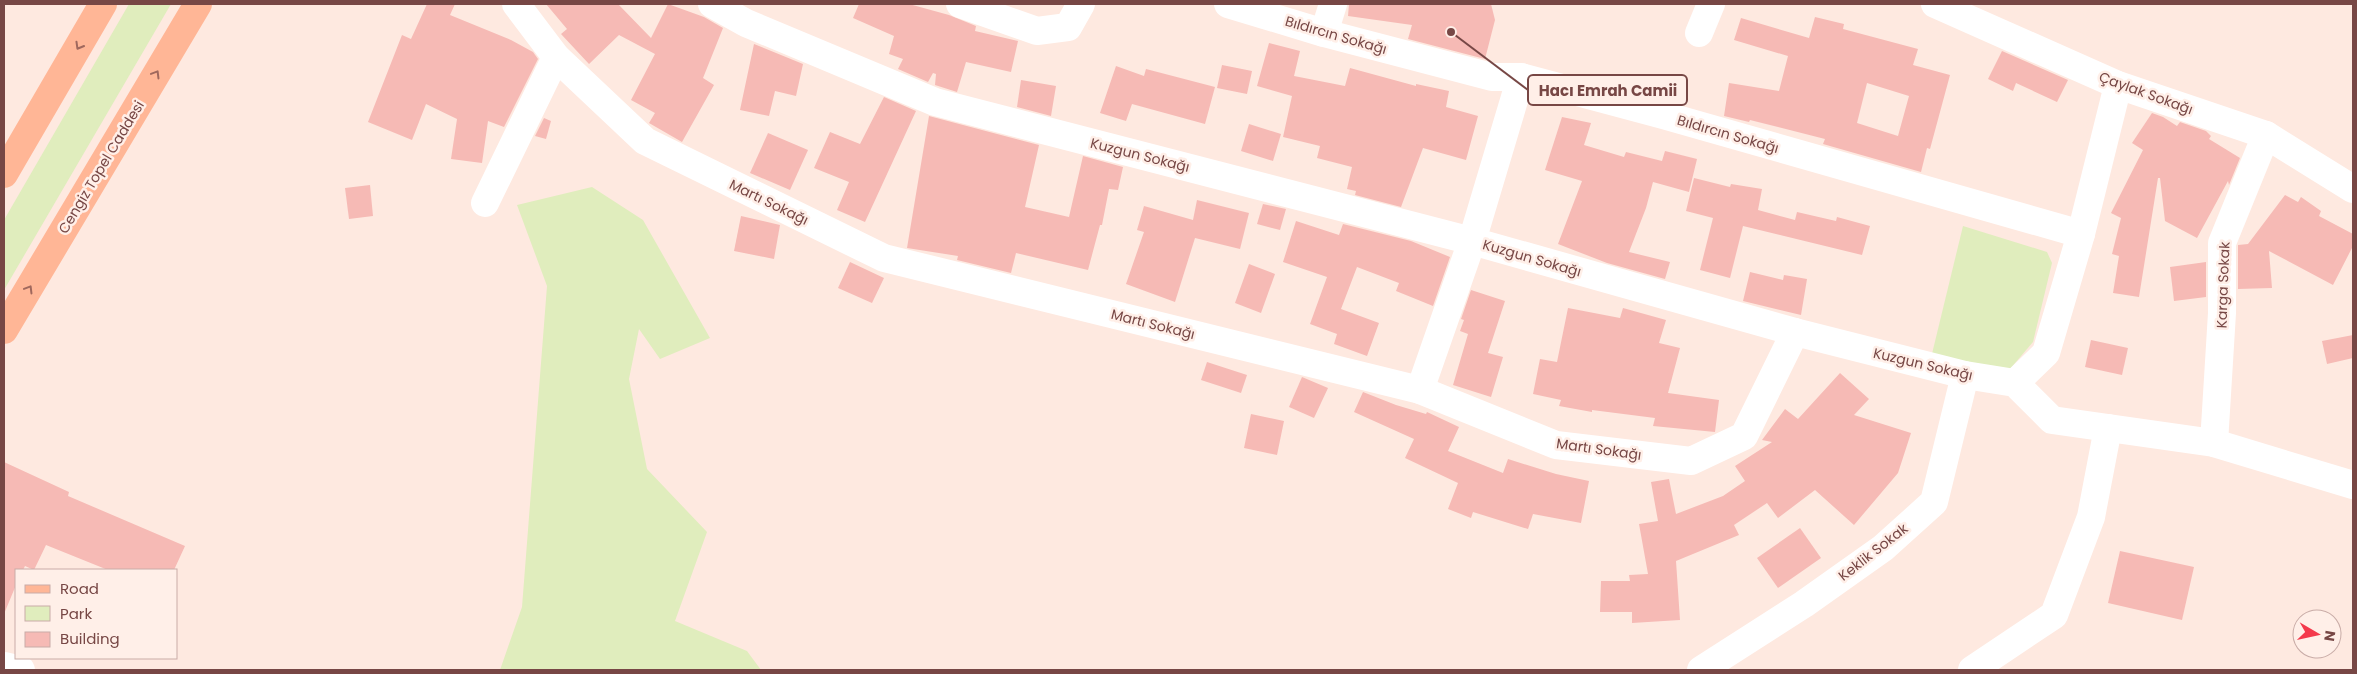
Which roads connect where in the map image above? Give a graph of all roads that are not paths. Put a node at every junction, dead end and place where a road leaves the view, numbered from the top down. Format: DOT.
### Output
graph roads {
  1 [pos="103,4"];
  2 [pos="198,4"];
  3 [pos="516,4"];
  4 [pos="712,4"];
  5 [pos="960,4"];
  6 [pos="1081,4"];
  7 [pos="1228,4"];
  8 [pos="1333,4"];
  9 [pos="1711,4"];
  10 [pos="1935,4"];
  11 [pos="1699,32"];
  12 [pos="1324,33"];
  13 [pos="556,57"];
  14 [pos="1521,77"];
  15 [pos="2118,86"];
  16 [pos="2266,135"];
  17 [pos="4,174"];
  18 [pos="2353,188"];
  19 [pos="485,203"];
  20 [pos="2081,234"];
  21 [pos="1472,241"];
  22 [pos="4,330"];
  23 [pos="1795,332"];
  24 [pos="1965,375"];
  25 [pos="2015,383"];
  26 [pos="1420,390"];
  27 [pos="2108,428"];
  28 [pos="2214,443"];
  29 [pos="2353,485"];
  30 [pos="4,666"];
  31 [pos="21,670"];
  32 [pos="1701,670"];
  33 [pos="1972,670"];
  1 -- 17 [label="main road, one-way"];
  22 -- 2 [label="main road, Cengiz Topel Caddesi, one-way"];
  3 -- 13 [label="street, Martı Sokağı"];
  4 -- 21 [label="street, Kuzgun Sokağı"];
  5 -- 6 [label="street"];
  7 -- 12 [label="street, Bıldırcın Sokağı"];
  8 -- 12 [label="street"];
  9 -- 11 [label="street"];
  10 -- 15 [label="street, Çaylak Sokağı"];
  12 -- 14 [label="street, Bıldırcın Sokağı"];
  13 -- 19 [label="street"];
  13 -- 26 [label="street, Martı Sokağı"];
  14 -- 20 [label="street, Bıldırcın Sokağı"];
  14 -- 21 [label="street"];
  15 -- 16 [label="street, Çaylak Sokağı"];
  15 -- 20 [label="street"];
  16 -- 18 [label="street, Çaylak Sokağı"];
  16 -- 28 [label="street, Karga Sokak"];
  20 -- 25 [label="street"];
  21 -- 23 [label="street, Kuzgun Sokağı"];
  21 -- 26 [label="street"];
  23 -- 24 [label="street, Kuzgun Sokağı"];
  23 -- 26 [label="street, Martı Sokağı"];
  24 -- 25 [label="street, Kuzgun Sokağı"];
  24 -- 32 [label="street, Keklik Sokak"];
  25 -- 27 [label="street"];
  27 -- 28 [label="street"];
  27 -- 33 [label="street"];
  28 -- 29 [label="street"];
  30 -- 31 [label="street"];
}
